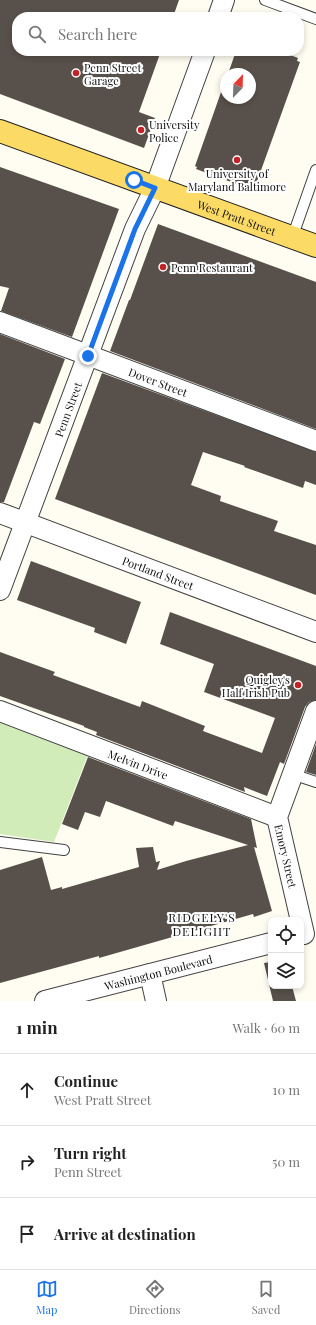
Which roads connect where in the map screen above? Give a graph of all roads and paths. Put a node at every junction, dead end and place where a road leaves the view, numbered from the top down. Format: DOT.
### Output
graph roads {
  1 [pos="224,0"];
  2 [pos="265,0"];
  3 [pos="220,12"];
  4 [pos="297,12"];
  5 [pos="304,15"];
  6 [pos="316,19"];
  7 [pos="203,56"];
  8 [pos="0,131"];
  9 [pos="316,170"];
  10 [pos="155,188"];
  11 [pos="292,238"];
  12 [pos="316,246"];
  13 [pos="0,322"];
  14 [pos="88,356"];
  15 [pos="316,441"];
  16 [pos="0,514"];
  17 [pos="25,523"];
  18 [pos="0,590"];
  19 [pos="316,632"];
  20 [pos="0,711"];
  21 [pos="316,711"];
  22 [pos="292,774"];
  23 [pos="316,782"];
  24 [pos="277,817"];
  25 [pos="0,842"];
  26 [pos="64,850"];
  27 [pos="307,934"];
  28 [pos="268,944"];
  29 [pos="150,974"];
  30 [pos="45,1001"];
  31 [pos="156,1001"];
  1 -- 3 [label="street"];
  2 -- 4 [label="lane"];
  5 -- 6 [label="lane"];
  7 -- 10 [label="street, Penn Street"];
  8 -- 10 [label="main road, West Pratt Street"];
  9 -- 11 [label="lane"];
  10 -- 11 [label="main road, West Pratt Street"];
  10 -- 14 [label="street, Penn Street"];
  11 -- 12 [label="main road, West Pratt Street"];
  13 -- 14 [label="street, Dover Street"];
  14 -- 15 [label="street, Dover Street"];
  14 -- 17 [label="street, Penn Street"];
  16 -- 17 [label="street, Portland Street"];
  17 -- 18 [label="street, Penn Street"];
  17 -- 19 [label="street, Portland Street"];
  20 -- 24 [label="street, Melvin Drive"];
  21 -- 22 [label="street, Emory Street"];
  22 -- 23 [label="lane"];
  22 -- 24 [label="street, Emory Street"];
  24 -- 27 [label="street, Emory Street"];
  25 -- 26 [label="lane"];
  28 -- 29 [label="street, Washington Boulevard"];
  29 -- 30 [label="street, Washington Boulevard"];
  29 -- 31 [label="street"];
}
